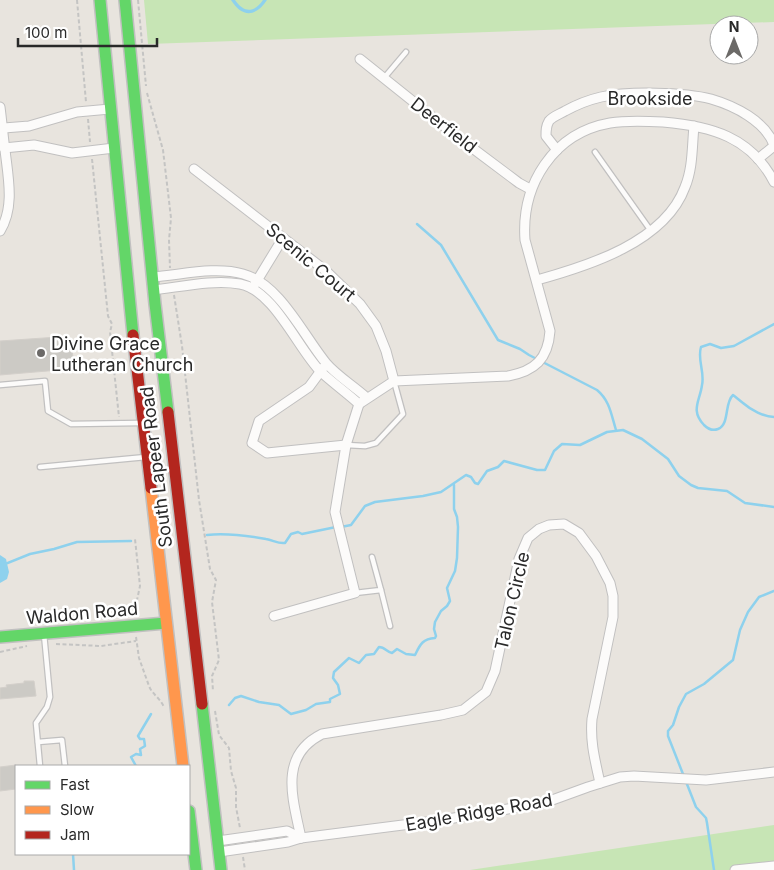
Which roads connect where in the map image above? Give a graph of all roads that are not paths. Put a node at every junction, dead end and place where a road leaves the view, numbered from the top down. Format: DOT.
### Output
graph roads {
  1 [pos="100,0"];
  2 [pos="125,0"];
  3 [pos="406,52"];
  4 [pos="360,59"];
  5 [pos="384,78"];
  6 [pos="0,107"];
  7 [pos="120,107"];
  8 [pos="694,126"];
  9 [pos="4,128"];
  10 [pos="774,145"];
  11 [pos="4,148"];
  12 [pos="114,148"];
  13 [pos="557,150"];
  14 [pos="595,152"];
  15 [pos="758,158"];
  16 [pos="194,169"];
  17 [pos="774,182"];
  18 [pos="530,189"];
  19 [pos="120,217"];
  20 [pos="146,224"];
  21 [pos="0,231"];
  22 [pos="652,232"];
  23 [pos="283,238"];
  24 [pos="152,278"];
  25 [pos="537,280"];
  26 [pos="255,285"];
  27 [pos="153,290"];
  28 [pos="324,368"];
  29 [pos="394,381"];
  30 [pos="0,385"];
  31 [pos="363,401"];
  32 [pos="143,423"];
  33 [pos="346,445"];
  34 [pos="147,457"];
  35 [pos="40,467"];
  36 [pos="372,557"];
  37 [pos="381,590"];
  38 [pos="355,593"];
  39 [pos="274,616"];
  40 [pos="166,623"];
  41 [pos="390,626"];
  42 [pos="0,637"];
  43 [pos="45,638"];
  44 [pos="38,742"];
  45 [pos="40,765"];
  46 [pos="65,765"];
  47 [pos="184,765"];
  48 [pos="774,772"];
  49 [pos="600,783"];
  50 [pos="190,820"];
  51 [pos="301,838"];
  52 [pos="218,847"];
  53 [pos="193,848"];
  54 [pos="774,866"];
  55 [pos="196,870"];
  56 [pos="221,870"];
  57 [pos="735,870"];
  1 -- 7 [label="main road, South Lapeer Road"];
  2 -- 7 [label="main road, South Lapeer Road"];
  3 -- 5 [label="lane"];
  4 -- 5 [label="street, Deerfield"];
  5 -- 18 [label="street, Deerfield"];
  6 -- 9 [label="street"];
  7 -- 9 [label="street"];
  7 -- 12 [label="main road, South Lapeer Road"];
  7 -- 20 [label="main road, South Lapeer Road"];
  8 -- 13 [label="street"];
  8 -- 15 [label="street"];
  8 -- 22 [label="street"];
  9 -- 11 [label="street"];
  10 -- 13 [label="street, Brookside"];
  10 -- 15 [label="street"];
  11 -- 12 [label="street"];
  11 -- 21 [label="street"];
  12 -- 19 [label="main road, South Lapeer Road"];
  13 -- 18 [label="street"];
  14 -- 22 [label="lane"];
  15 -- 17 [label="street"];
  16 -- 23 [label="street, Scenic Court"];
  18 -- 25 [label="street"];
  19 -- 20 [label="main road"];
  19 -- 32 [label="main road, South Lapeer Road"];
  20 -- 24 [label="main road, South Lapeer Road"];
  22 -- 25 [label="street"];
  23 -- 26 [label="street"];
  23 -- 29 [label="street, Scenic Court"];
  24 -- 26 [label="street"];
  24 -- 27 [label="main road, South Lapeer Road"];
  25 -- 29 [label="street"];
  26 -- 27 [label="street"];
  26 -- 28 [label="street"];
  27 -- 52 [label="main road, South Lapeer Road"];
  28 -- 31 [label="street"];
  28 -- 33 [label="street"];
  29 -- 31 [label="street"];
  29 -- 33 [label="lane"];
  30 -- 32 [label="lane"];
  31 -- 33 [label="street"];
  32 -- 34 [label="main road, South Lapeer Road"];
  33 -- 38 [label="street"];
  34 -- 35 [label="lane"];
  34 -- 40 [label="main road, South Lapeer Road"];
  36 -- 37 [label="lane"];
  37 -- 38 [label="lane"];
  37 -- 41 [label="lane"];
  38 -- 39 [label="street"];
  40 -- 43 [label="main road, Waldon Road"];
  40 -- 47 [label="main road, South Lapeer Road"];
  42 -- 43 [label="main road, Waldon Road"];
  43 -- 44 [label="lane"];
  44 -- 45 [label="lane"];
  44 -- 46 [label="lane"];
  48 -- 49 [label="street, Eagle Ridge Road"];
  49 -- 51 [label="street, Eagle Ridge Road"];
  49 -- 51 [label="street, Talon Circle"];
  50 -- 53 [label="main road"];
  51 -- 52 [label="street, Eagle Ridge Road"];
  52 -- 53 [label="main road"];
  52 -- 56 [label="main road, South Lapeer Road"];
  53 -- 55 [label="main road"];
  54 -- 57 [label="street"];
}
